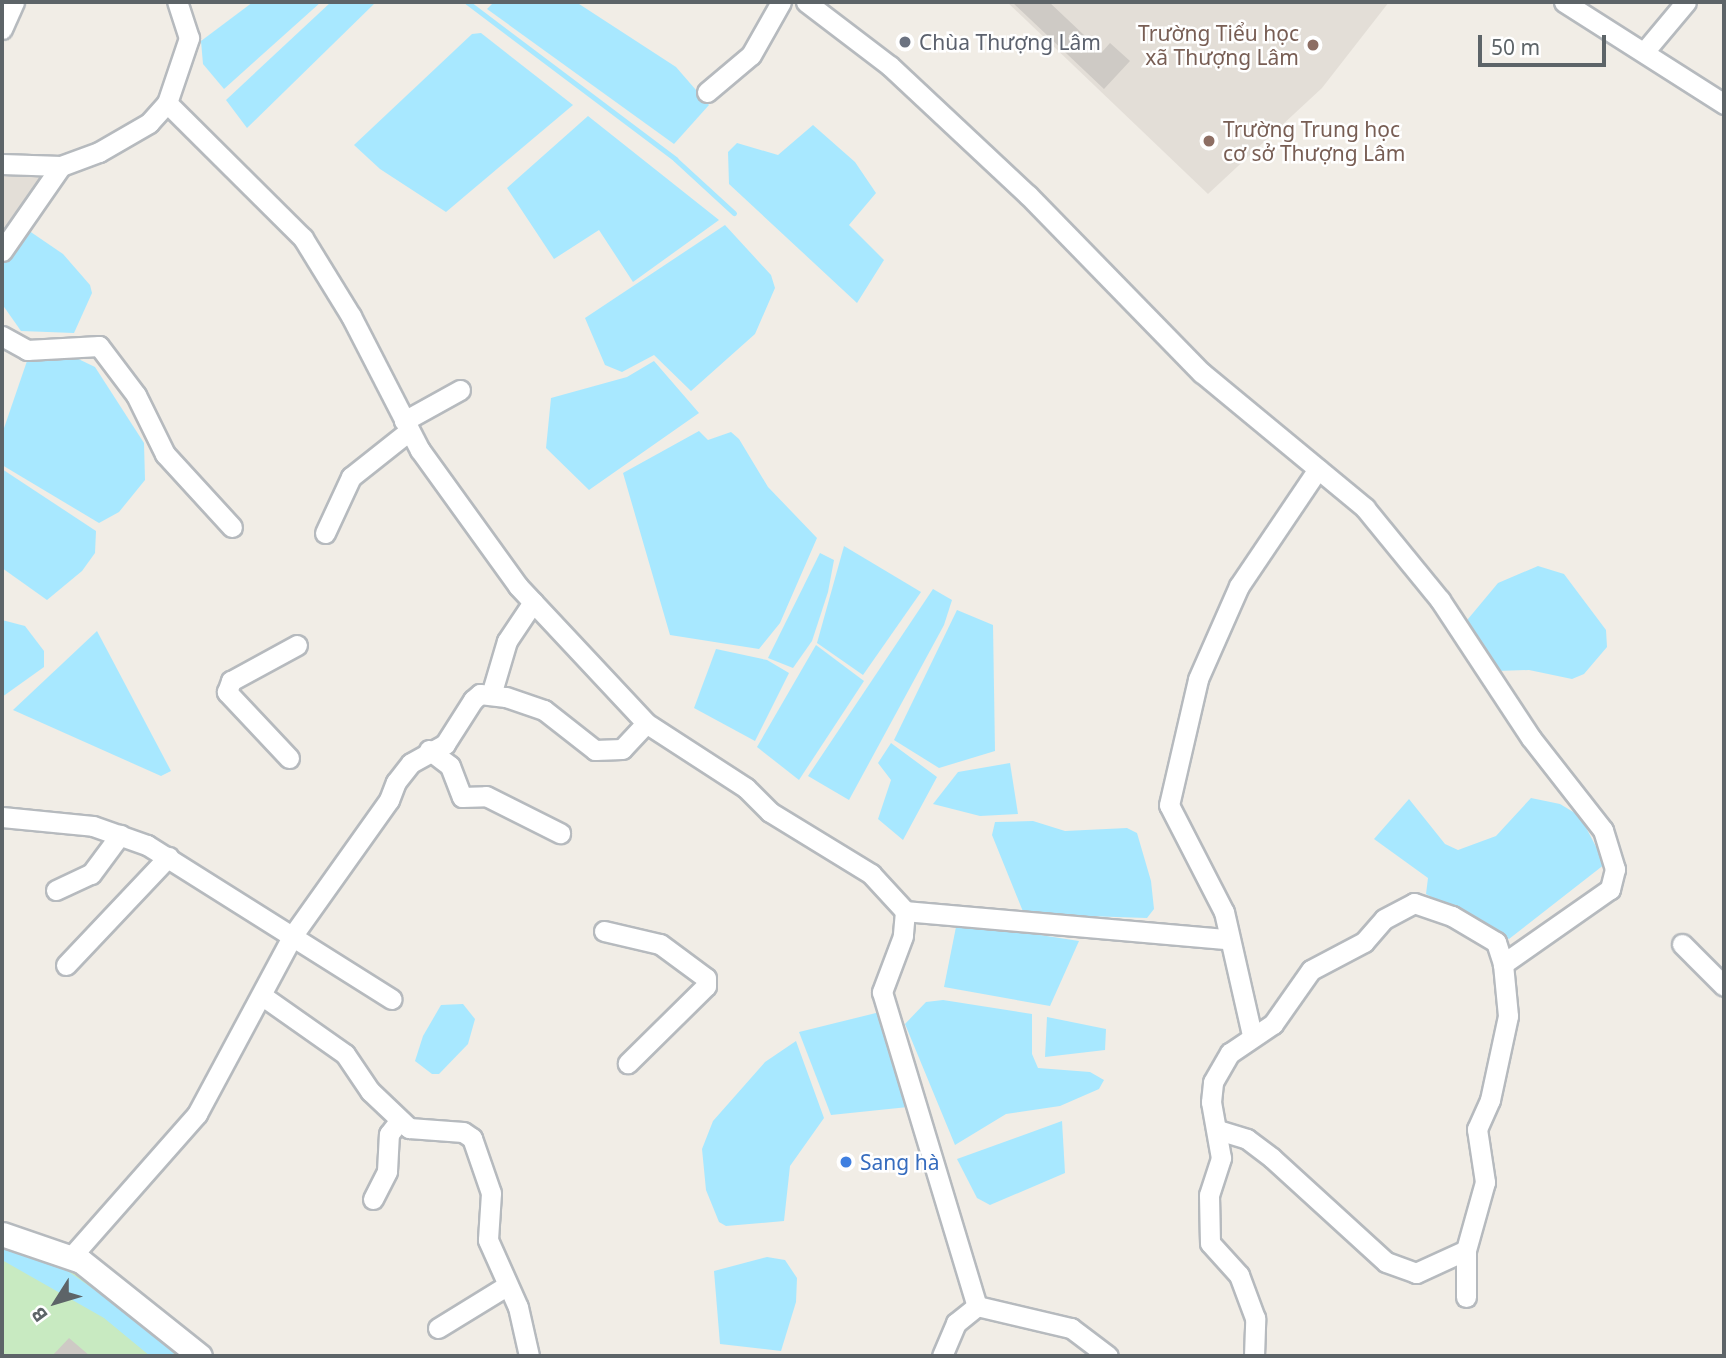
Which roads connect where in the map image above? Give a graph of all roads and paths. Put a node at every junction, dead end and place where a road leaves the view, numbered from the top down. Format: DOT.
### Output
graph roads {
  1 [pos="177,2"];
  2 [pos="781,2"];
  3 [pos="806,2"];
  4 [pos="1686,2"];
  5 [pos="9,3"];
  6 [pos="1578,5"];
  7 [pos="2,29"];
  8 [pos="1644,52"];
  9 [pos="707,92"];
  10 [pos="167,103"];
  11 [pos="1724,104"];
  12 [pos="2,164"];
  13 [pos="61,166"];
  14 [pos="2,251"];
  15 [pos="2,336"];
  16 [pos="460,390"];
  17 [pos="407,426"];
  18 [pos="1318,469"];
  19 [pos="232,527"];
  20 [pos="326,533"];
  21 [pos="533,603"];
  22 [pos="297,645"];
  23 [pos="491,695"];
  24 [pos="646,723"];
  25 [pos="429,750"];
  26 [pos="289,758"];
  27 [pos="2,817"];
  28 [pos="560,833"];
  29 [pos="120,835"];
  30 [pos="168,857"];
  31 [pos="56,890"];
  32 [pos="905,911"];
  33 [pos="604,930"];
  34 [pos="293,935"];
  35 [pos="1227,939"];
  36 [pos="1682,944"];
  37 [pos="1503,964"];
  38 [pos="66,965"];
  39 [pos="1724,986"];
  40 [pos="264,997"];
  41 [pos="392,999"];
  42 [pos="1252,1035"];
  43 [pos="628,1063"];
  44 [pos="399,1121"];
  45 [pos="1219,1130"];
  46 [pos="373,1199"];
  47 [pos="2,1234"];
  48 [pos="1466,1250"];
  49 [pos="71,1257"];
  50 [pos="505,1287"];
  51 [pos="1466,1297"];
  52 [pos="977,1306"];
  53 [pos="438,1328"];
  54 [pos="200,1356"];
  55 [pos="529,1356"];
  56 [pos="942,1356"];
  57 [pos="1108,1356"];
  58 [pos="1254,1356"];
  1 -- 10 [label="street"];
  2 -- 9 [label="street"];
  3 -- 18 [label="street"];
  4 -- 8 [label="street"];
  5 -- 7 [label="street"];
  6 -- 8 [label="street"];
  8 -- 11 [label="street"];
  10 -- 13 [label="street"];
  10 -- 17 [label="street"];
  12 -- 13 [label="street"];
  13 -- 14 [label="street"];
  15 -- 19 [label="street"];
  16 -- 17 [label="street"];
  17 -- 20 [label="street"];
  17 -- 21 [label="street"];
  18 -- 35 [label="street"];
  18 -- 37 [label="street"];
  21 -- 23 [label="street"];
  21 -- 24 [label="street"];
  22 -- 26 [label="street"];
  23 -- 24 [label="street"];
  23 -- 25 [label="street"];
  24 -- 32 [label="street"];
  25 -- 28 [label="street"];
  25 -- 34 [label="street"];
  27 -- 29 [label="street"];
  29 -- 30 [label="street"];
  29 -- 31 [label="street"];
  30 -- 34 [label="street"];
  30 -- 38 [label="street"];
  32 -- 35 [label="street"];
  32 -- 52 [label="street"];
  33 -- 43 [label="street"];
  34 -- 40 [label="street"];
  34 -- 41 [label="street"];
  35 -- 42 [label="street"];
  36 -- 39 [label="street"];
  37 -- 42 [label="street"];
  37 -- 48 [label="street"];
  40 -- 44 [label="street"];
  40 -- 49 [label="street"];
  42 -- 45 [label="street"];
  44 -- 46 [label="street"];
  44 -- 50 [label="street"];
  45 -- 48 [label="street"];
  45 -- 58 [label="street"];
  47 -- 49 [label="street"];
  48 -- 51 [label="street"];
  49 -- 54 [label="street"];
  50 -- 53 [label="street"];
  50 -- 55 [label="street"];
  52 -- 56 [label="street"];
  52 -- 57 [label="street"];
}
